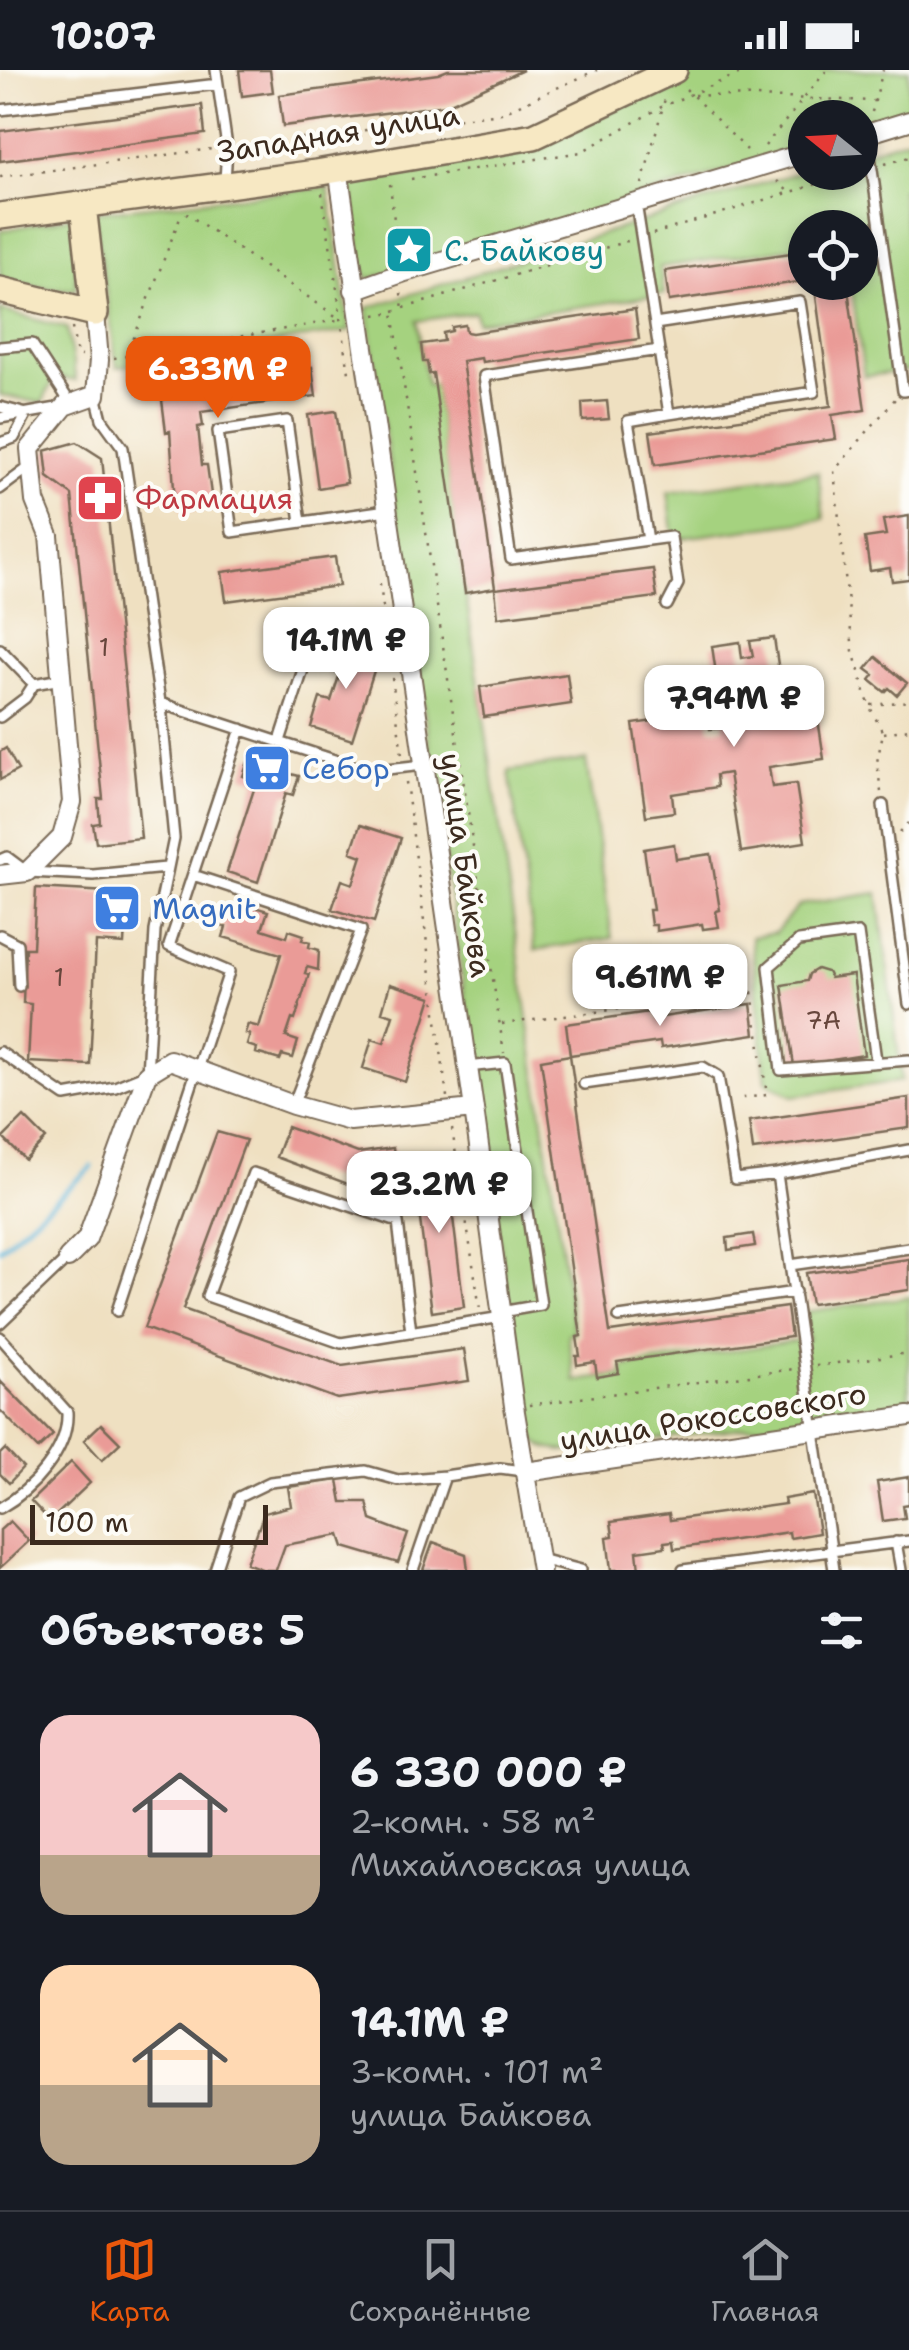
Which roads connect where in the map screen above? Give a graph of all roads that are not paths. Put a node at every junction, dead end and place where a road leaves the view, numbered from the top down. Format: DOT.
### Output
graph roads {
  1 [pos="216,70"];
  2 [pos="644,77"];
  3 [pos="680,80"];
  4 [pos="218,84"];
  5 [pos="0,110"];
  6 [pos="909,122"];
  7 [pos="878,131"];
  8 [pos="788,159"];
  9 [pos="327,170"];
  10 [pos="224,184"];
  11 [pos="872,190"];
  12 [pos="636,203"];
  13 [pos="83,205"];
  14 [pos="0,216"];
  15 [pos="0,290"];
  16 [pos="354,290"];
  17 [pos="83,318"];
  18 [pos="655,324"];
  19 [pos="0,346"];
  20 [pos="659,350"];
  21 [pos="906,390"];
  22 [pos="96,396"];
  23 [pos="68,405"];
  24 [pos="0,407"];
  25 [pos="27,414"];
  26 [pos="669,414"];
  27 [pos="0,418"];
  28 [pos="0,443"];
  29 [pos="31,466"];
  30 [pos="0,489"];
  31 [pos="387,510"];
  32 [pos="302,522"];
  33 [pos="648,540"];
  34 [pos="667,605"];
  35 [pos="310,648"];
  36 [pos="0,649"];
  37 [pos="62,679"];
  38 [pos="34,684"];
  39 [pos="160,703"];
  40 [pos="0,716"];
  41 [pos="240,729"];
  42 [pos="280,742"];
  43 [pos="424,766"];
  44 [pos="883,805"];
  45 [pos="0,860"];
  46 [pos="166,868"];
  47 [pos="27,872"];
  48 [pos="0,875"];
  49 [pos="193,875"];
  50 [pos="0,935"];
  51 [pos="20,986"];
  52 [pos="909,1004"];
  53 [pos="0,1052"];
  54 [pos="876,1060"];
  55 [pos="909,1060"];
  56 [pos="467,1067"];
  57 [pos="197,1071"];
  58 [pos="147,1074"];
  59 [pos="584,1084"];
  60 [pos="294,1105"];
  61 [pos="474,1110"];
  62 [pos="909,1150"];
  63 [pos="777,1174"];
  64 [pos="909,1248"];
  65 [pos="68,1258"];
  66 [pos="790,1265"];
  67 [pos="794,1292"];
  68 [pos="117,1311"];
  69 [pos="502,1314"];
  70 [pos="619,1317"];
  71 [pos="0,1323"];
  72 [pos="411,1332"];
  73 [pos="0,1337"];
  74 [pos="909,1416"];
  75 [pos="813,1428"];
  76 [pos="526,1472"];
  77 [pos="445,1476"];
  78 [pos="0,1508"];
  79 [pos="909,1540"];
  80 [pos="896,1542"];
  81 [pos="831,1550"];
  82 [pos="540,1565"];
  83 [pos="214,1570"];
  84 [pos="413,1570"];
  85 [pos="580,1570"];
  86 [pos="683,1570"];
  87 [pos="834,1570"];
  88 [pos="901,1570"];
  1 -- 4 [label="lane"];
  2 -- 3 [label="street, Западная улица"];
  2 -- 9 [label="street, Западная улица"];
  4 -- 5 [label="lane"];
  4 -- 10 [label="lane"];
  6 -- 7 [label="street"];
  8 -- 12 [label="street"];
  9 -- 10 [label="street, Западная улица"];
  9 -- 16 [label="street, улица Байкова"];
  10 -- 13 [label="street, Западная улица"];
  11 -- 21 [label="lane"];
  12 -- 16 [label="street"];
  12 -- 18 [label="lane"];
  13 -- 14 [label="street, Западная улица"];
  13 -- 17 [label="street"];
  15 -- 17 [label="street"];
  16 -- 31 [label="street, улица Байкова"];
  17 -- 22 [label="street"];
  18 -- 20 [label="lane"];
  18 -- 26 [label="lane"];
  19 -- 23 [label="lane"];
  20 -- 26 [label="lane"];
  20 -- 33 [label="lane"];
  22 -- 23 [label="street"];
  22 -- 39 [label="lane"];
  23 -- 25 [label="lane"];
  23 -- 29 [label="street"];
  24 -- 25 [label="lane"];
  25 -- 27 [label="lane"];
  25 -- 28 [label="lane"];
  26 -- 33 [label="lane"];
  29 -- 30 [label="lane"];
  29 -- 37 [label="street"];
  31 -- 32 [label="lane"];
  31 -- 43 [label="street, улица Байкова"];
  32 -- 32 [label="lane"];
  33 -- 34 [label="lane"];
  35 -- 42 [label="lane"];
  36 -- 38 [label="lane"];
  37 -- 38 [label="lane"];
  37 -- 47 [label="street"];
  38 -- 40 [label="lane"];
  39 -- 41 [label="lane"];
  39 -- 46 [label="lane"];
  41 -- 42 [label="lane"];
  41 -- 49 [label="lane"];
  42 -- 43 [label="lane"];
  43 -- 56 [label="street, улица Байкова"];
  44 -- 52 [label="lane"];
  45 -- 47 [label="lane"];
  46 -- 47 [label="lane"];
  46 -- 58 [label="lane"];
  47 -- 48 [label="street"];
  49 -- 57 [label="lane"];
  49 -- 60 [label="lane"];
  50 -- 51 [label="lane"];
  53 -- 58 [label="lane"];
  54 -- 54 [label="lane"];
  54 -- 55 [label="lane"];
  56 -- 61 [label="street, улица Байкова"];
  56 -- 69 [label="lane"];
  57 -- 58 [label="street"];
  57 -- 60 [label="street"];
  57 -- 68 [label="lane"];
  58 -- 65 [label="street"];
  59 -- 63 [label="lane"];
  60 -- 61 [label="street"];
  61 -- 69 [label="street, улица Байкова"];
  62 -- 63 [label="lane"];
  63 -- 66 [label="lane"];
  64 -- 66 [label="lane"];
  65 -- 71 [label="lane"];
  66 -- 67 [label="lane"];
  67 -- 70 [label="lane"];
  67 -- 75 [label="lane"];
  69 -- 72 [label="lane"];
  69 -- 76 [label="street, улица Байкова"];
  72 -- 72 [label="lane"];
  73 -- 78 [label="lane"];
  74 -- 75 [label="street, улица Рокоссовского"];
  75 -- 76 [label="street, улица Рокоссовского"];
  75 -- 81 [label="lane"];
  76 -- 77 [label="lane"];
  76 -- 82 [label="street, улица Байкова"];
  77 -- 83 [label="lane"];
  77 -- 84 [label="lane"];
  79 -- 80 [label="lane"];
  80 -- 81 [label="lane"];
  80 -- 88 [label="lane"];
  81 -- 86 [label="lane"];
  81 -- 87 [label="lane"];
  82 -- 85 [label="lane"];
}
